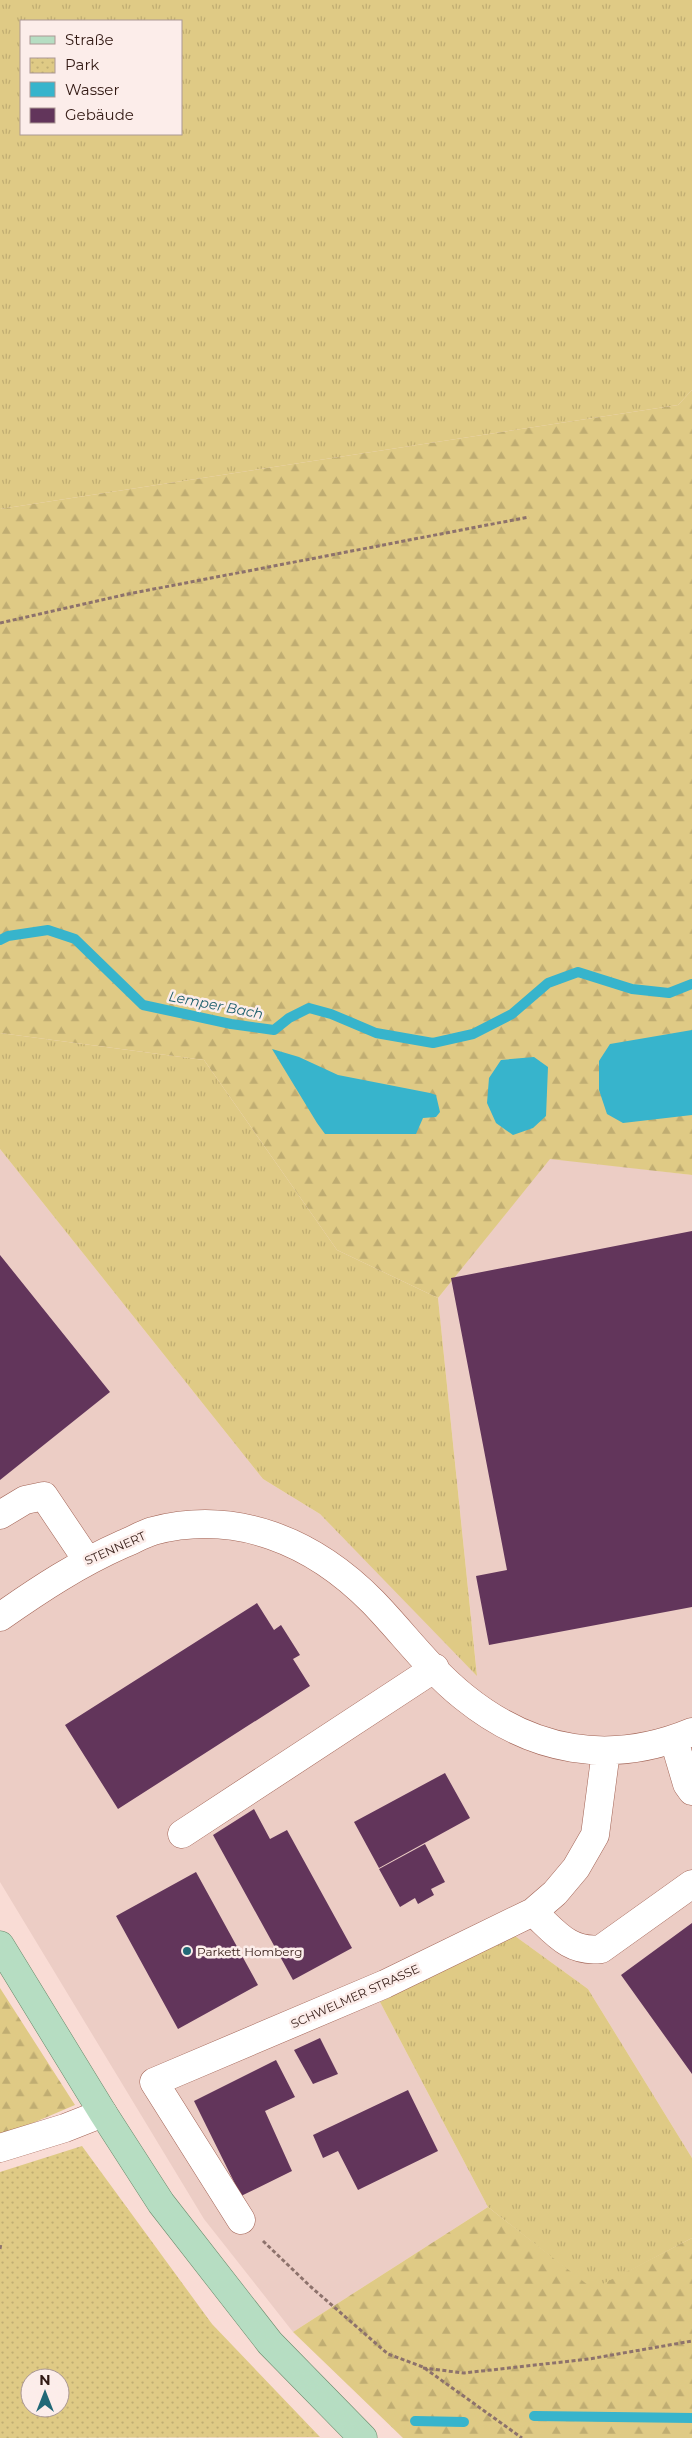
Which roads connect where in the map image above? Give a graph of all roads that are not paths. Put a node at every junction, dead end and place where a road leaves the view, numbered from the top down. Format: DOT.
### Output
graph roads {
  1 [pos="0,1515"];
  2 [pos="87,1560"];
  3 [pos="0,1617"];
  4 [pos="435,1668"];
  5 [pos="683,1736"];
  6 [pos="606,1751"];
  7 [pos="692,1791"];
  8 [pos="182,1834"];
  9 [pos="692,1884"];
  10 [pos="533,1912"];
  11 [pos="0,1945"];
  12 [pos="103,2113"];
  13 [pos="0,2148"];
  14 [pos="241,2220"];
  15 [pos="363,2438"];
  1 -- 2 [label="street"];
  2 -- 3 [label="street, STENNERT"];
  2 -- 4 [label="street, STENNERT"];
  4 -- 6 [label="street, STENNERT"];
  4 -- 8 [label="street"];
  5 -- 6 [label="street, STENNERT"];
  5 -- 7 [label="street"];
  6 -- 10 [label="street, SCHWELMER STRASSE"];
  9 -- 10 [label="street"];
  10 -- 14 [label="street, SCHWELMER STRASSE"];
  11 -- 12 [label="main road"];
  12 -- 13 [label="street"];
  12 -- 15 [label="main road"];
}
